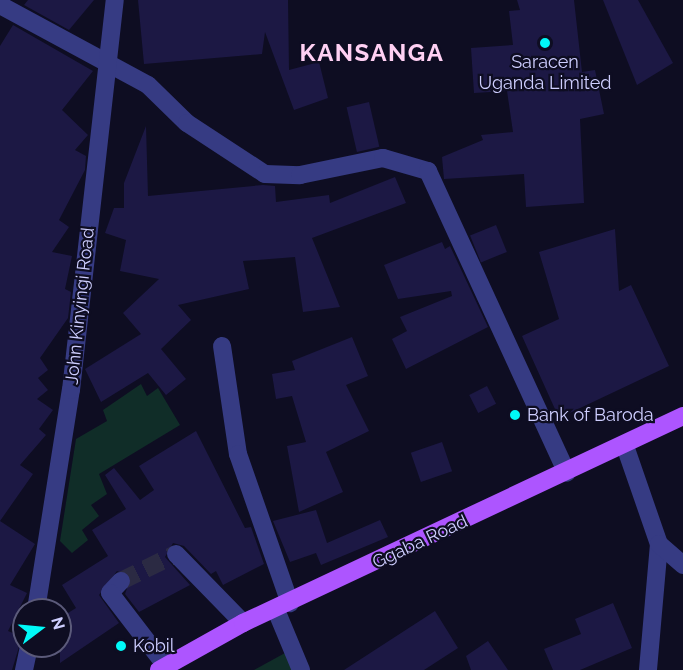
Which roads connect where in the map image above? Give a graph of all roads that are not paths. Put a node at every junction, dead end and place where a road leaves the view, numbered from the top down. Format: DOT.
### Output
graph roads {
  1 [pos="115,0"];
  2 [pos="0,5"];
  3 [pos="106,64"];
  4 [pos="222,346"];
  5 [pos="683,416"];
  6 [pos="625,446"];
  7 [pos="567,473"];
  8 [pos="659,544"];
  9 [pos="176,554"];
  10 [pos="683,566"];
  11 [pos="121,581"];
  12 [pos="38,598"];
  13 [pos="283,606"];
  14 [pos="243,622"];
  15 [pos="163,668"];
  16 [pos="301,670"];
  17 [pos="648,670"];
  1 -- 3 [label="street, John Kinyingi Road"];
  2 -- 3 [label="street"];
  3 -- 7 [label="street"];
  3 -- 12 [label="street, John Kinyingi Road"];
  4 -- 13 [label="street"];
  5 -- 6 [label="main road, Ggaba Road"];
  6 -- 7 [label="main road, Ggaba Road"];
  6 -- 8 [label="street"];
  7 -- 13 [label="main road, Ggaba Road"];
  8 -- 10 [label="street"];
  8 -- 17 [label="street"];
  9 -- 14 [label="street"];
  11 -- 15 [label="street"];
  13 -- 14 [label="main road, Ggaba Road"];
  13 -- 16 [label="street"];
  14 -- 15 [label="main road, Ggaba Road"];
}
